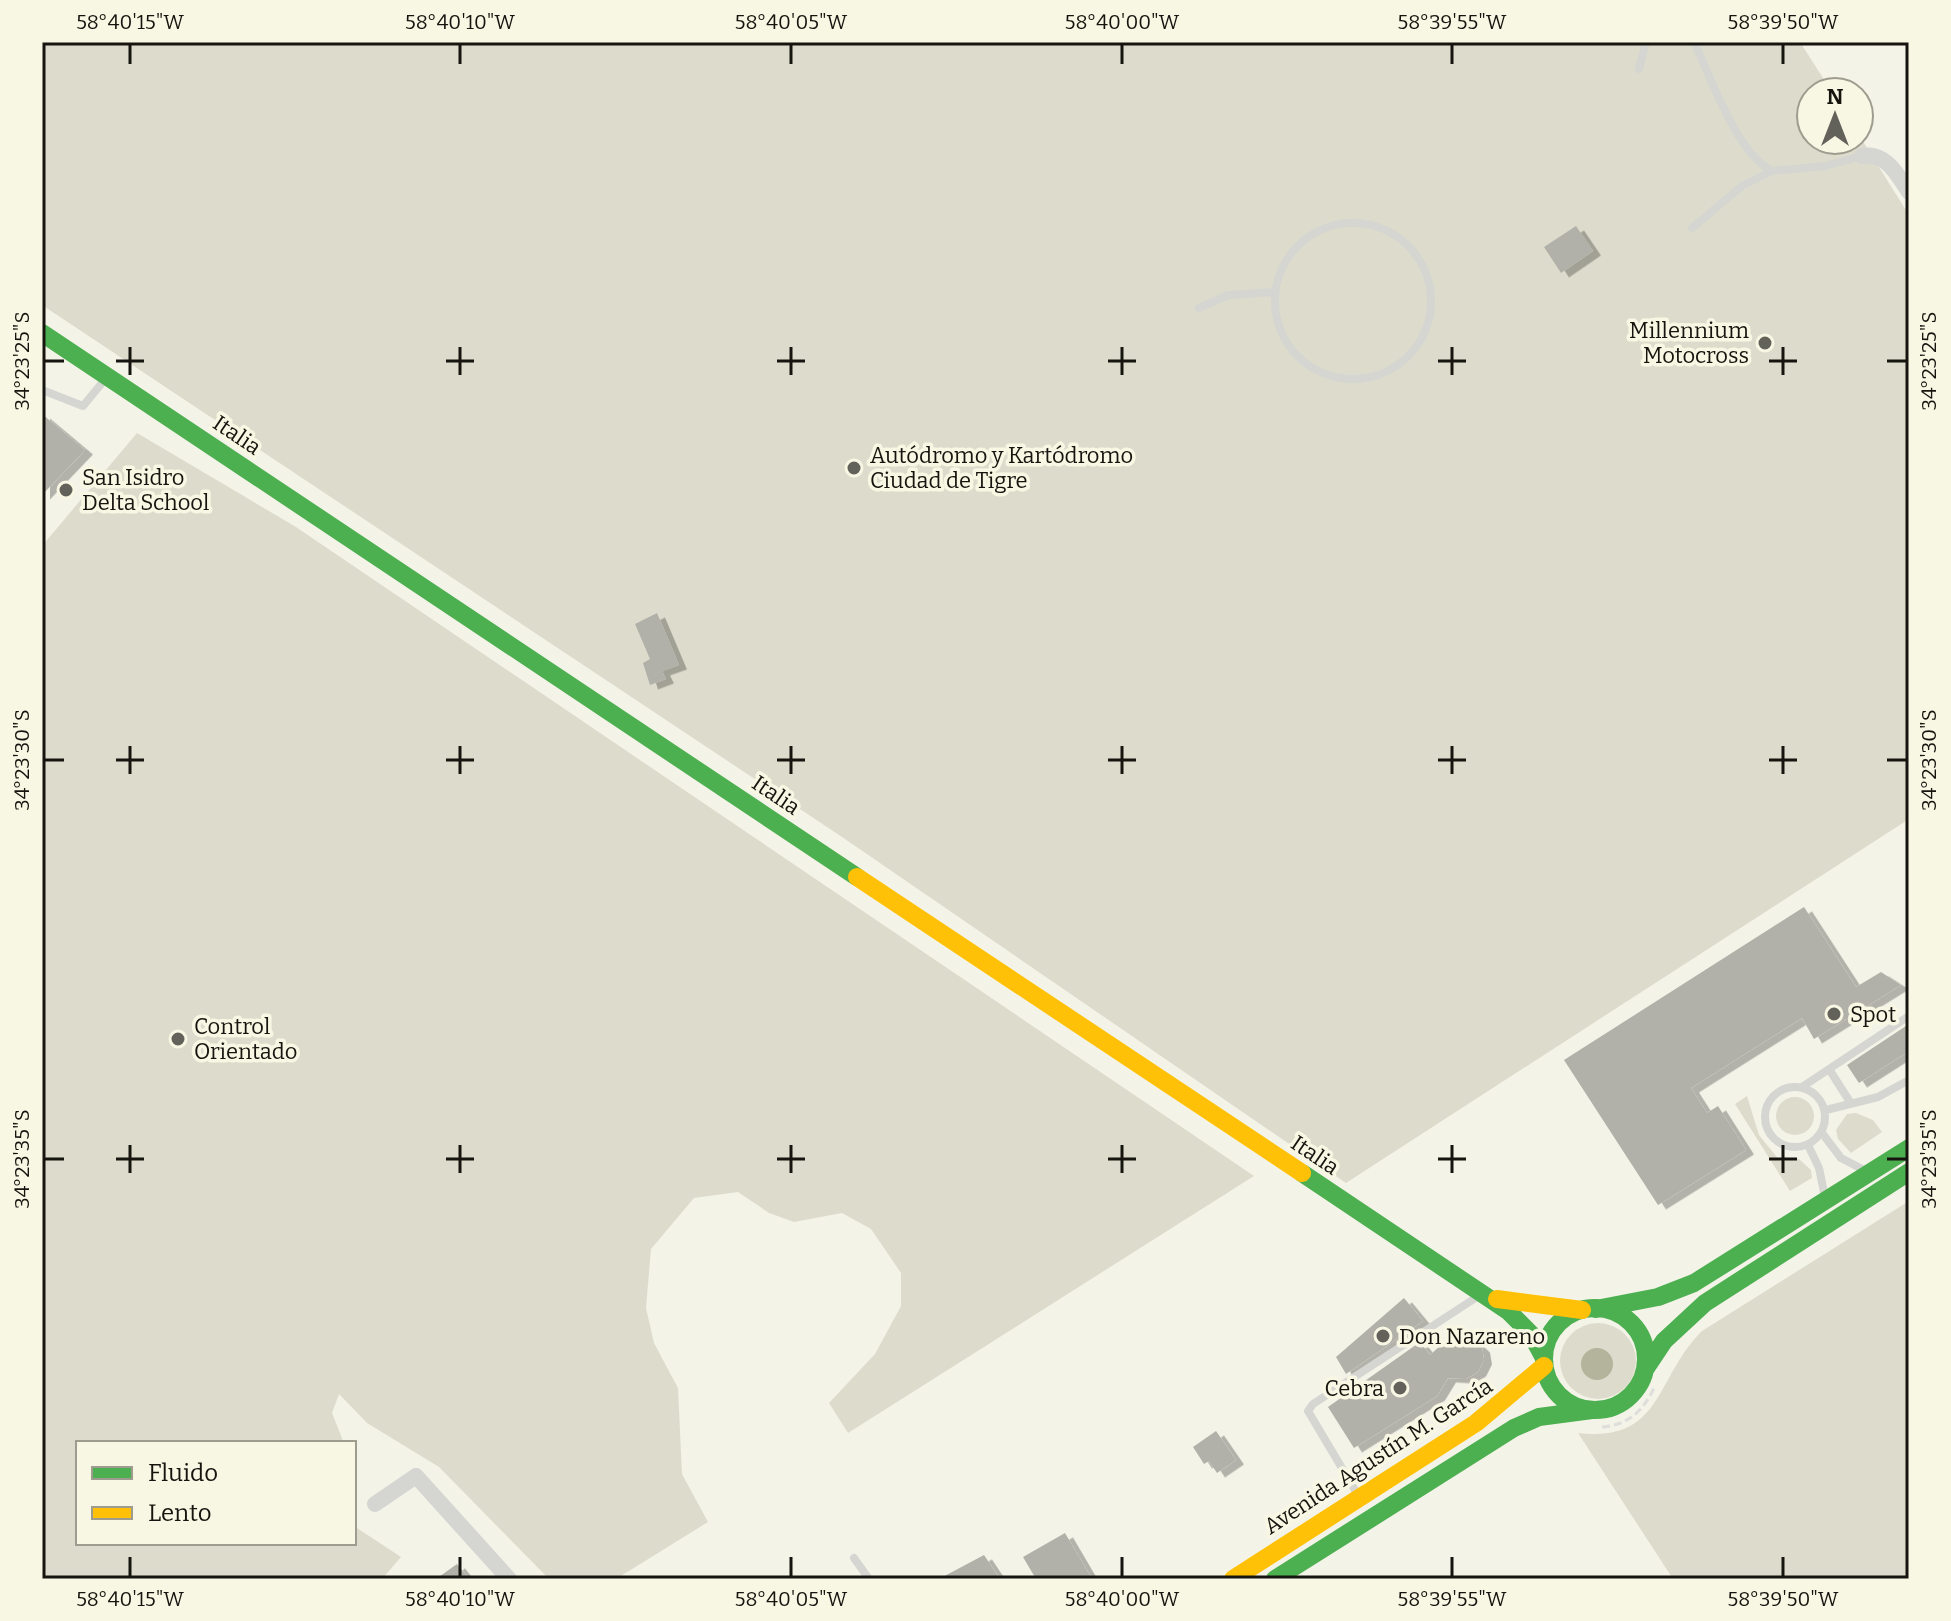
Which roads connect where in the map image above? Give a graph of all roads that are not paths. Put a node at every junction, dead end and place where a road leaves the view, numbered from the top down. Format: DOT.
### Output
graph roads {
  1 [pos="1646,42"];
  2 [pos="1694,42"];
  3 [pos="1639,69"];
  4 [pos="1875,154"];
  5 [pos="1862,156"];
  6 [pos="1772,171"];
  7 [pos="1909,192"];
  8 [pos="1692,228"];
  9 [pos="1275,292"];
  10 [pos="1199,308"];
  11 [pos="42,333"];
  12 [pos="107,377"];
  13 [pos="42,390"];
  14 [pos="1909,1016"];
  15 [pos="1829,1069"];
  16 [pos="1909,1080"];
  17 [pos="1802,1087"];
  18 [pos="1850,1102"];
  19 [pos="1826,1110"];
  20 [pos="1822,1133"];
  21 [pos="1808,1145"];
  22 [pos="1909,1148"];
  23 [pos="1909,1172"];
  24 [pos="1870,1173"];
  25 [pos="1825,1201"];
  26 [pos="1482,1295"];
  27 [pos="1589,1309"];
  28 [pos="1544,1362"];
  29 [pos="1652,1374"];
  30 [pos="1593,1418"];
  31 [pos="1359,1497"];
  32 [pos="375,1504"];
  33 [pos="854,1558"];
  34 [pos="509,1579"];
  35 [pos="869,1579"];
  36 [pos="1233,1579"];
  37 [pos="1275,1579"];
  1 -- 3 [label="lane"];
  2 -- 6 [label="lane"];
  4 -- 7 [label="street"];
  5 -- 6 [label="lane"];
  6 -- 8 [label="lane"];
  9 -- 9 [label="lane"];
  9 -- 10 [label="lane"];
  11 -- 12 [label="street, Italia"];
  12 -- 13 [label="lane"];
  12 -- 26 [label="street, Italia"];
  14 -- 15 [label="lane"];
  15 -- 17 [label="lane"];
  15 -- 18 [label="lane"];
  16 -- 18 [label="lane"];
  17 -- 19 [label="lane"];
  17 -- 21 [label="lane"];
  18 -- 19 [label="lane"];
  19 -- 20 [label="lane"];
  20 -- 21 [label="lane"];
  20 -- 24 [label="lane"];
  21 -- 25 [label="lane"];
  22 -- 24 [label="street"];
  23 -- 29 [label="street"];
  24 -- 25 [label="street"];
  25 -- 27 [label="street"];
  26 -- 27 [label="street, Italia"];
  26 -- 28 [label="street, Italia"];
  26 -- 31 [label="lane"];
  27 -- 28 [label="street"];
  27 -- 29 [label="street"];
  28 -- 30 [label="street"];
  28 -- 31 [label="street, Avenida Agustín M. García"];
  29 -- 30 [label="street"];
  30 -- 37 [label="street"];
  31 -- 36 [label="street, Avenida Agustín M. García"];
  32 -- 34 [label="street"];
  33 -- 35 [label="lane"];
}
